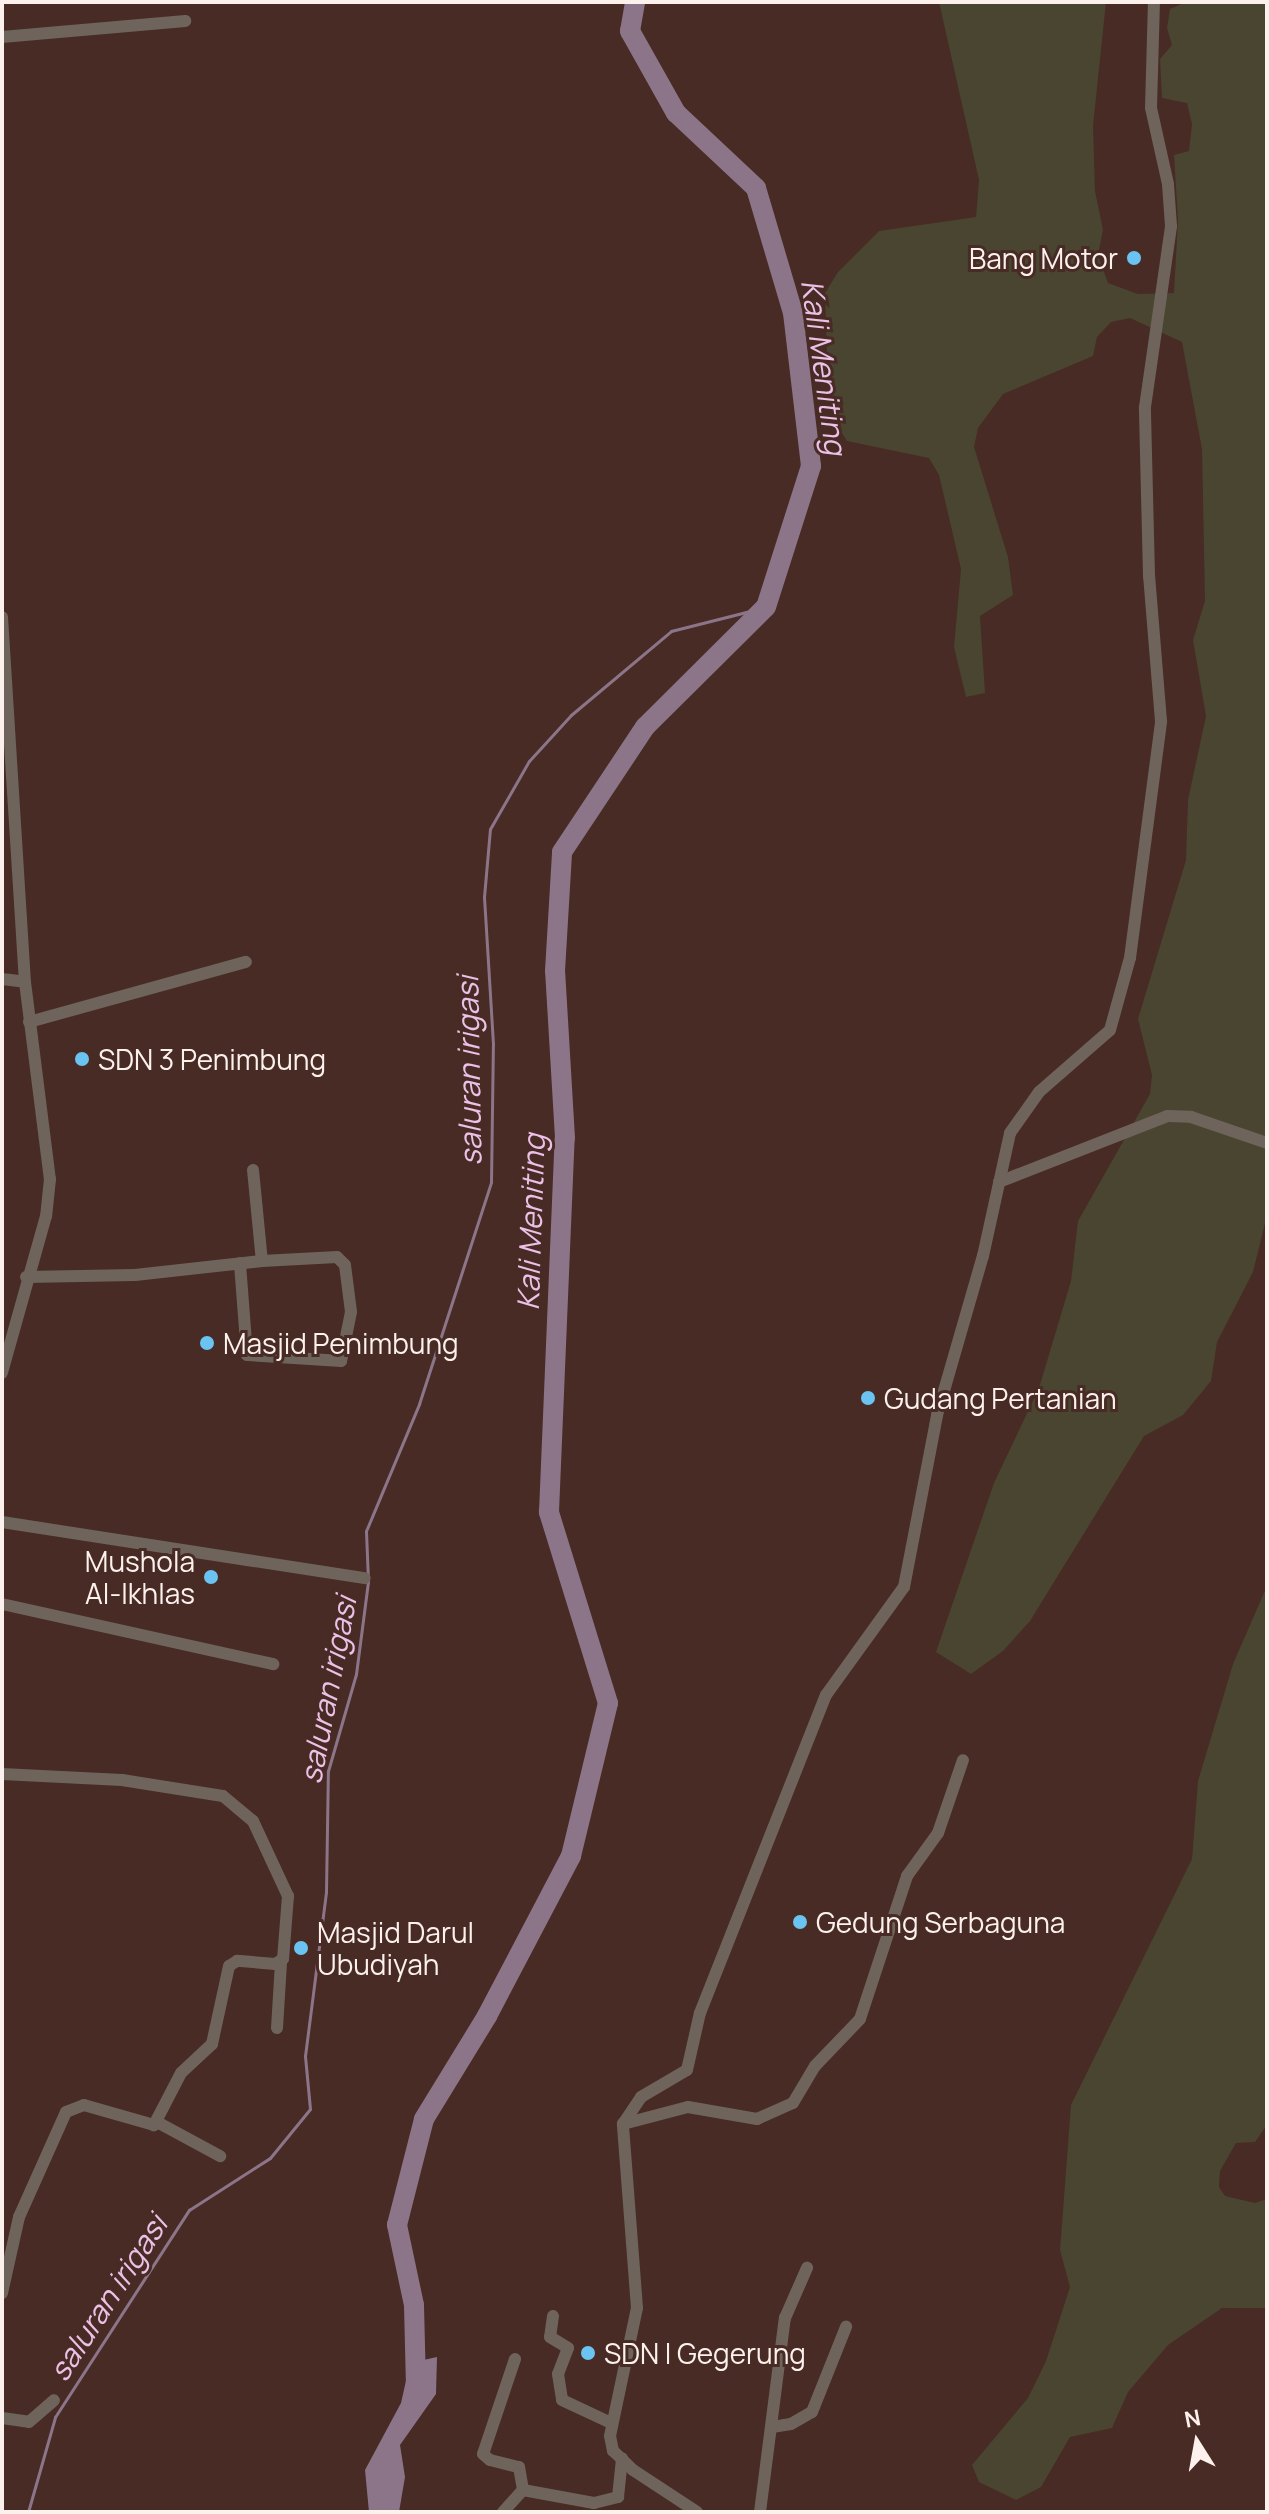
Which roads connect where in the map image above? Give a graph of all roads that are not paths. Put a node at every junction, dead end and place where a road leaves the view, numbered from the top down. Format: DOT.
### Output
graph roads {
  1 [pos="1154,2"];
  2 [pos="185,21"];
  3 [pos="2,37"];
  4 [pos="2,617"];
  5 [pos="246,962"];
  6 [pos="2,979"];
  7 [pos="25,982"];
  8 [pos="29,1022"];
  9 [pos="1267,1143"];
  10 [pos="253,1170"];
  11 [pos="999,1182"];
  12 [pos="262,1261"];
  13 [pos="240,1263"];
  14 [pos="26,1277"];
  15 [pos="2,1373"];
  16 [pos="2,1522"];
  17 [pos="365,1578"];
  18 [pos="2,1604"];
  19 [pos="273,1664"];
  20 [pos="963,1760"];
  21 [pos="2,1774"];
  22 [pos="281,1962"];
  23 [pos="277,2028"];
  24 [pos="157,2122"];
  25 [pos="623,2124"];
  26 [pos="220,2156"];
  27 [pos="807,2268"];
  28 [pos="2,2293"];
  29 [pos="553,2316"];
  30 [pos="846,2327"];
  31 [pos="515,2359"];
  32 [pos="54,2400"];
  33 [pos="2,2418"];
  34 [pos="611,2423"];
  35 [pos="772,2427"];
  36 [pos="622,2458"];
  37 [pos="523,2490"];
  38 [pos="618,2497"];
  39 [pos="503,2512"];
  40 [pos="619,2512"];
  41 [pos="697,2512"];
  42 [pos="760,2512"];
  1 -- 11 [label="street"];
  2 -- 3 [label="street"];
  4 -- 7 [label="street"];
  5 -- 8 [label="street"];
  6 -- 7 [label="street"];
  7 -- 8 [label="street"];
  8 -- 14 [label="street"];
  9 -- 11 [label="street"];
  10 -- 12 [label="street"];
  11 -- 25 [label="street"];
  12 -- 13 [label="street"];
  12 -- 13 [label="street"];
  13 -- 14 [label="street"];
  14 -- 15 [label="street"];
  16 -- 17 [label="street"];
  18 -- 19 [label="street"];
  20 -- 25 [label="street"];
  21 -- 22 [label="street"];
  22 -- 23 [label="street"];
  22 -- 24 [label="street"];
  24 -- 26 [label="street"];
  24 -- 28 [label="street"];
  25 -- 34 [label="street"];
  27 -- 35 [label="street"];
  29 -- 34 [label="street"];
  30 -- 35 [label="street"];
  31 -- 37 [label="street"];
  32 -- 33 [label="street"];
  34 -- 36 [label="street"];
  35 -- 42 [label="street"];
  36 -- 38 [label="street"];
  36 -- 41 [label="street"];
  37 -- 38 [label="street"];
  37 -- 39 [label="street"];
  38 -- 40 [label="street"];
}
